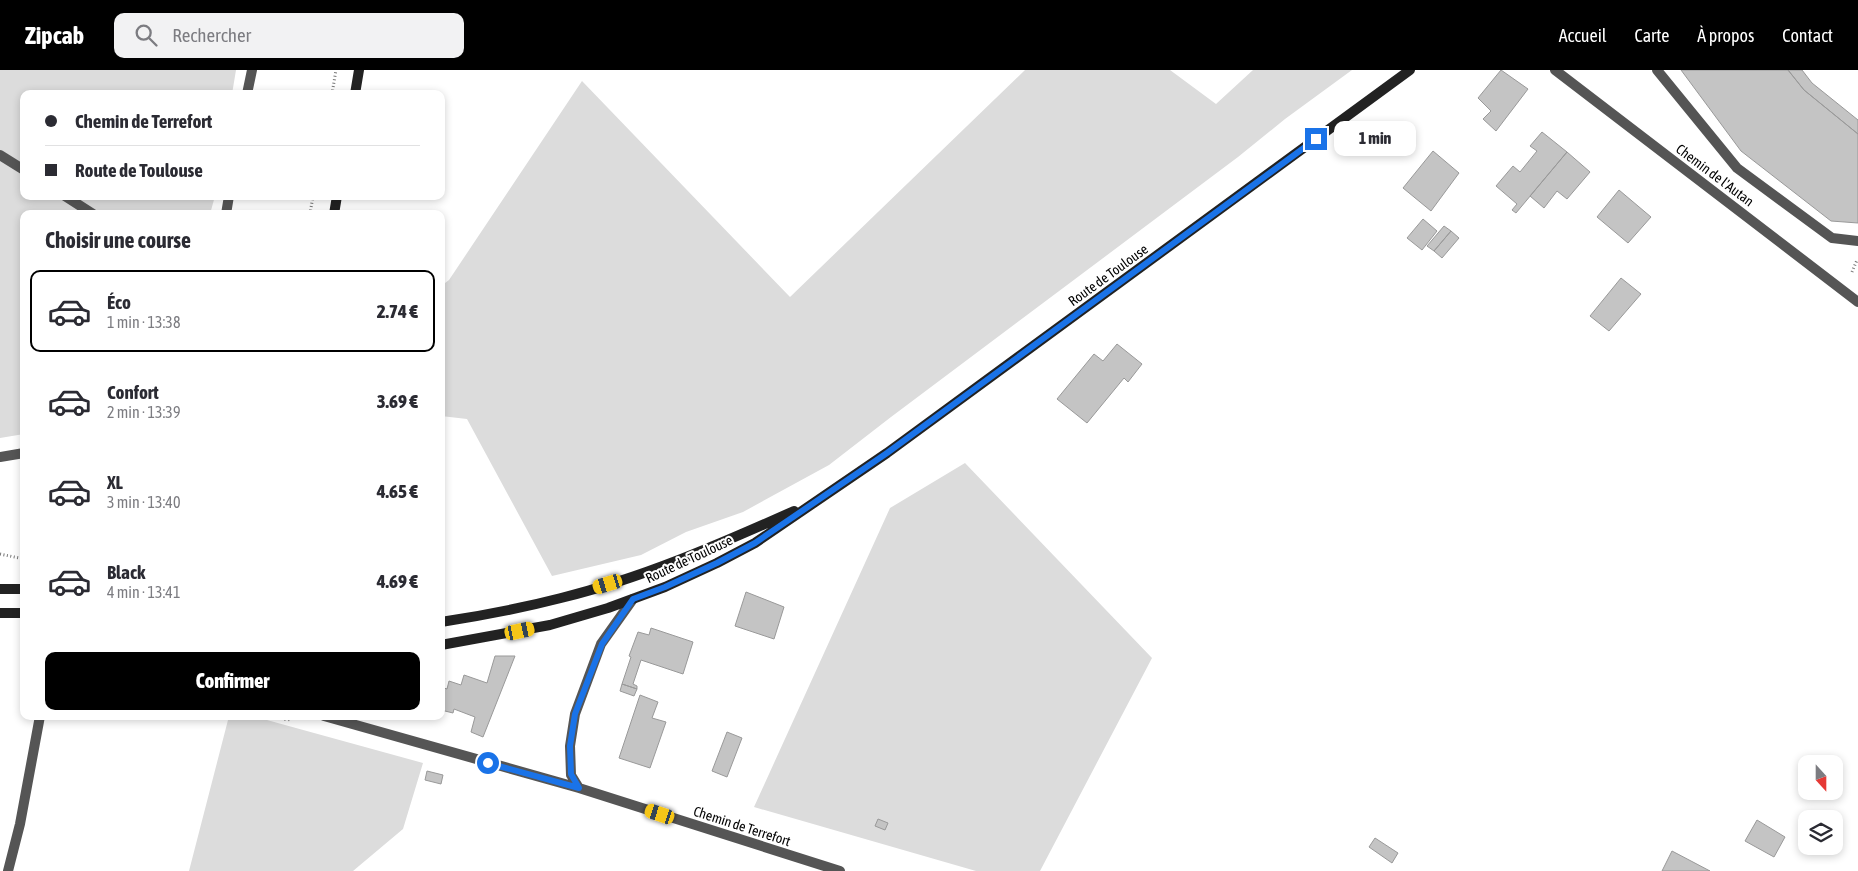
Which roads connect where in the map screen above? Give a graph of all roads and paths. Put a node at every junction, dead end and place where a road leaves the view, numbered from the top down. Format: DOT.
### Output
graph roads {
  1 [pos="252,70"];
  2 [pos="336,70"];
  3 [pos="359,70"];
  4 [pos="1410,70"];
  5 [pos="1555,70"];
  6 [pos="1657,70"];
  7 [pos="248,90"];
  8 [pos="333,90"];
  9 [pos="356,90"];
  10 [pos="0,155"];
  11 [pos="20,168"];
  12 [pos="71,200"];
  13 [pos="87,210"];
  14 [pos="1858,240"];
  15 [pos="1858,302"];
  16 [pos="20,454"];
  17 [pos="0,457"];
  18 [pos="820,499"];
  19 [pos="0,554"];
  20 [pos="20,558"];
  21 [pos="20,589"];
  22 [pos="0,590"];
  23 [pos="633,599"];
  24 [pos="0,613"];
  25 [pos="20,613"];
  26 [pos="445,621"];
  27 [pos="445,644"];
  28 [pos="39,720"];
  29 [pos="338,720"];
  30 [pos="579,788"];
  31 [pos="8,871"];
  32 [pos="840,871"];
  1 -- 7 [label="street"];
  2 -- 8 [label="path"];
  3 -- 9 [label="main road"];
  4 -- 18 [label="main road, Route de Toulouse"];
  5 -- 15 [label="street, Chemin de l'Autan"];
  6 -- 14 [label="street"];
  10 -- 11 [label="street"];
  12 -- 13 [label="street"];
  16 -- 17 [label="street"];
  18 -- 23 [label="main road, Route de Toulouse"];
  18 -- 26 [label="main road, Route de Toulouse"];
  19 -- 20 [label="path"];
  21 -- 22 [label="main road"];
  23 -- 27 [label="main road, Route de Toulouse"];
  23 -- 30 [label="street"];
  24 -- 25 [label="main road"];
  28 -- 31 [label="street"];
  29 -- 30 [label="street, Chemin de Terrefort"];
  30 -- 32 [label="street, Chemin de Terrefort"];
}
